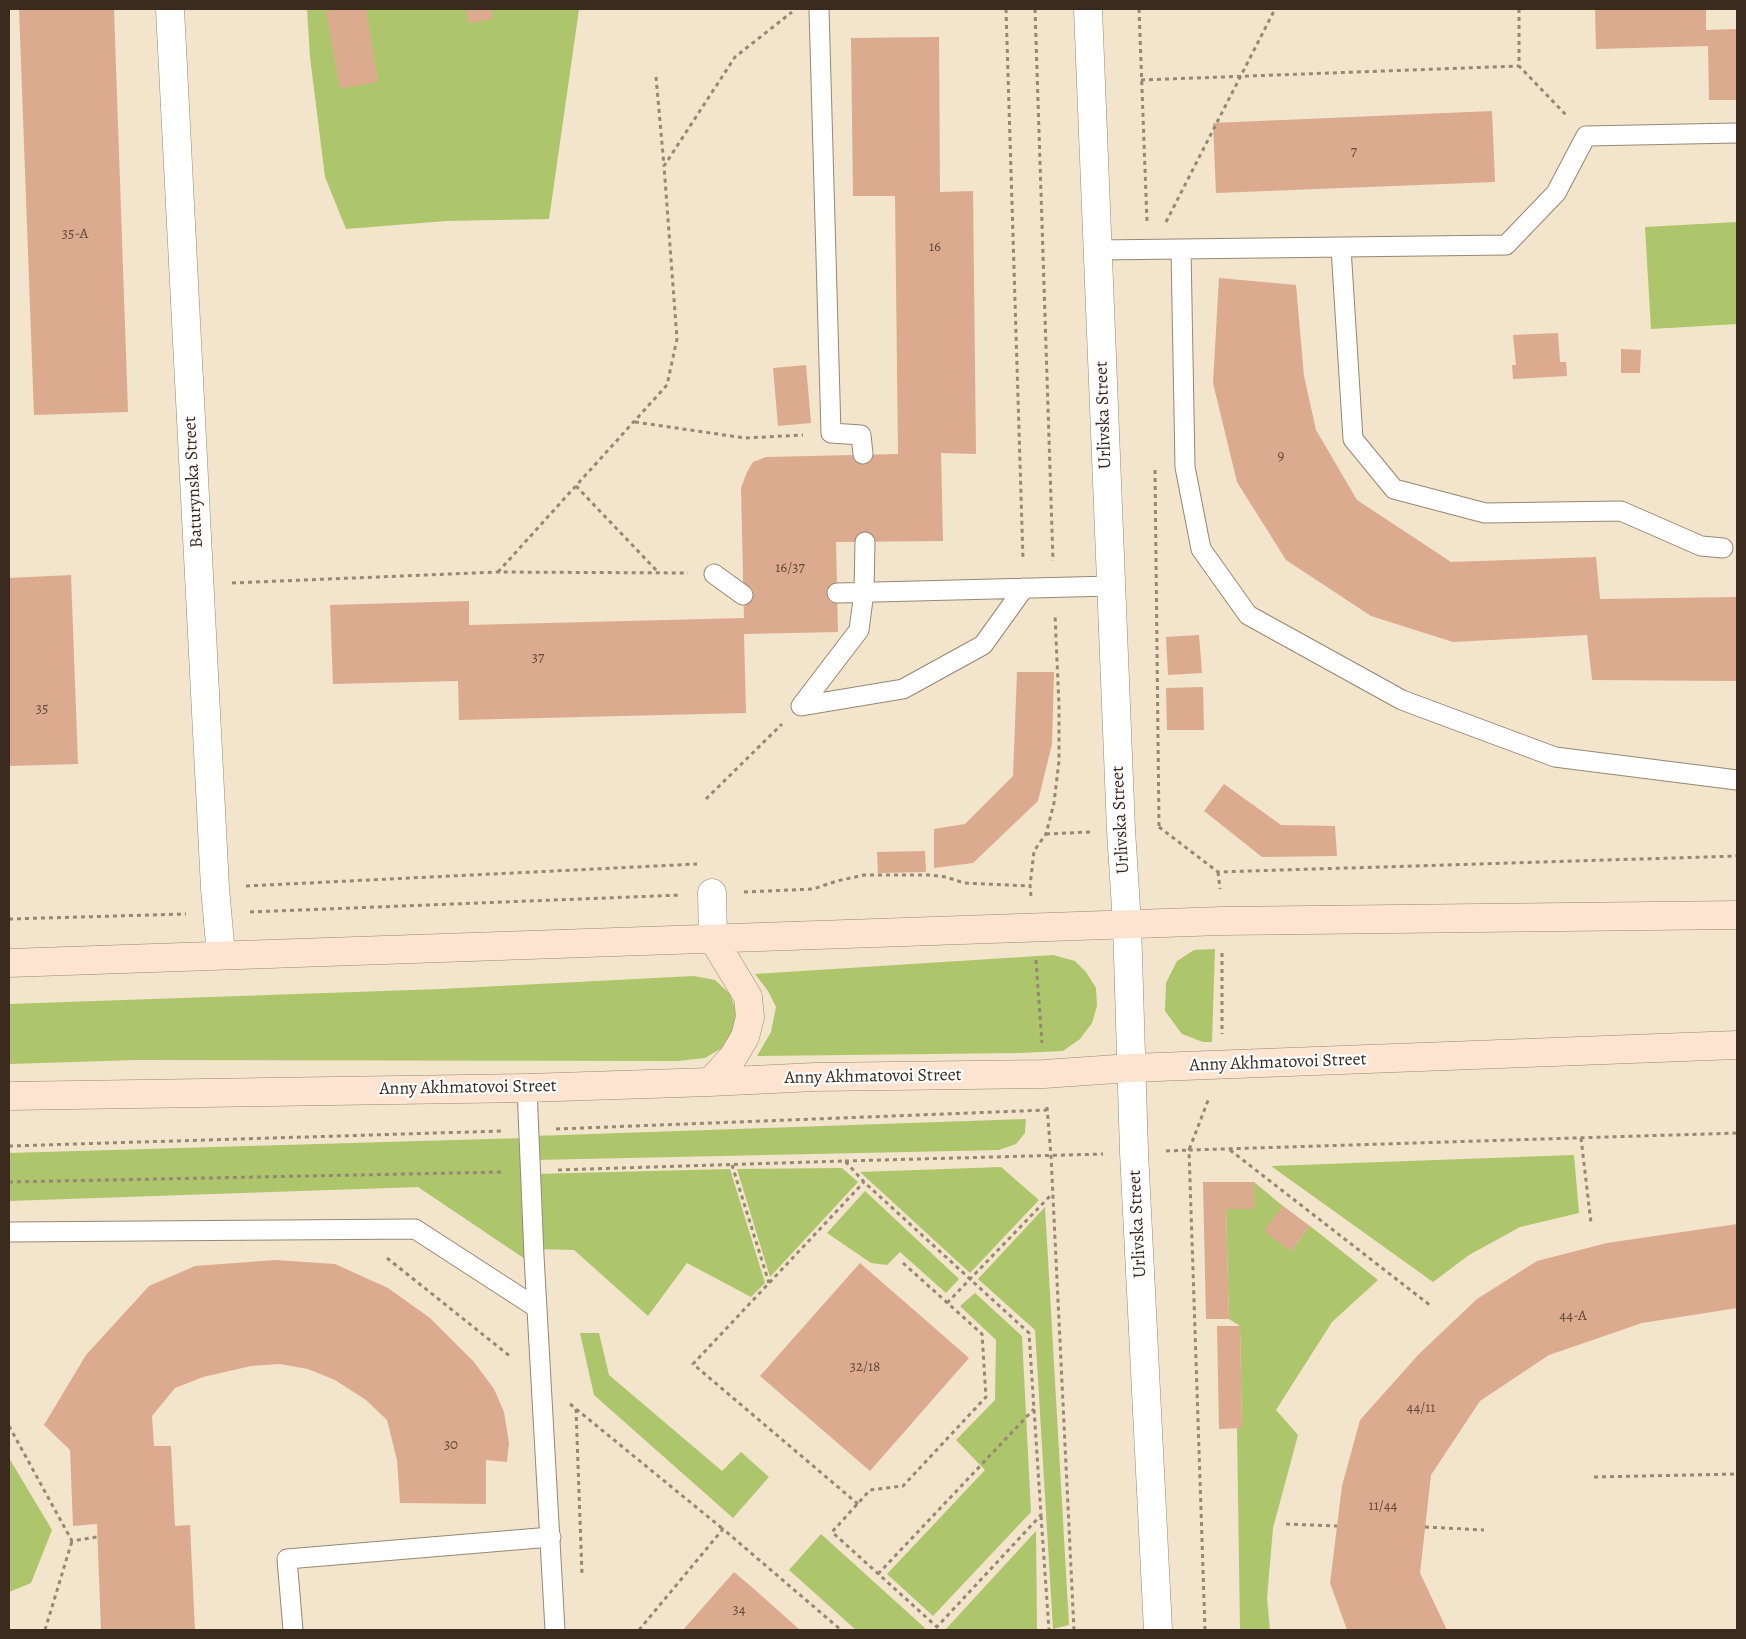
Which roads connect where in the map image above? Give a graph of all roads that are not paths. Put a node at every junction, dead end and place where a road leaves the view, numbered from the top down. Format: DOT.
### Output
graph roads {
  1 [pos="170,9"];
  2 [pos="819,9"];
  3 [pos="1088,9"];
  4 [pos="1737,133"];
  5 [pos="1341,248"];
  6 [pos="1098,250"];
  7 [pos="1181,250"];
  8 [pos="863,454"];
  9 [pos="865,542"];
  10 [pos="1723,548"];
  11 [pos="714,574"];
  12 [pos="1111,586"];
  13 [pos="1024,588"];
  14 [pos="864,592"];
  15 [pos="837,593"];
  16 [pos="744,595"];
  17 [pos="1737,780"];
  18 [pos="712,893"];
  19 [pos="1737,915"];
  20 [pos="1127,924"];
  21 [pos="713,939"];
  22 [pos="221,955"];
  23 [pos="9,963"];
  24 [pos="1737,1045"];
  25 [pos="1131,1068"];
  26 [pos="710,1082"];
  27 [pos="527,1088"];
  28 [pos="9,1096"];
  29 [pos="9,1232"];
  30 [pos="537,1308"];
  31 [pos="551,1538"];
  32 [pos="294,1630"];
  33 [pos="556,1630"];
  34 [pos="1158,1630"];
  1 -- 22 [label="street, Baturynska Street"];
  2 -- 8 [label="lane"];
  3 -- 6 [label="street, Urlivska Street"];
  4 -- 5 [label="lane"];
  5 -- 7 [label="lane"];
  5 -- 10 [label="lane"];
  6 -- 7 [label="lane"];
  6 -- 12 [label="street, Urlivska Street"];
  7 -- 17 [label="lane"];
  9 -- 14 [label="lane"];
  11 -- 16 [label="lane"];
  12 -- 13 [label="lane"];
  12 -- 20 [label="street, Urlivska Street"];
  13 -- 14 [label="lane"];
  13 -- 14 [label="lane"];
  14 -- 15 [label="lane"];
  18 -- 21 [label="street"];
  19 -- 20 [label="main road"];
  20 -- 21 [label="main road"];
  20 -- 25 [label="street, Urlivska Street"];
  21 -- 22 [label="main road"];
  21 -- 26 [label="main road"];
  22 -- 23 [label="main road"];
  24 -- 25 [label="main road, Anny Akhmatovoi Street"];
  25 -- 26 [label="main road, Anny Akhmatovoi Street"];
  25 -- 34 [label="street, Urlivska Street"];
  26 -- 27 [label="main road, Anny Akhmatovoi Street"];
  27 -- 28 [label="main road, Anny Akhmatovoi Street"];
  27 -- 30 [label="lane"];
  29 -- 30 [label="lane"];
  30 -- 31 [label="lane"];
  31 -- 32 [label="lane"];
  31 -- 33 [label="lane"];
}
